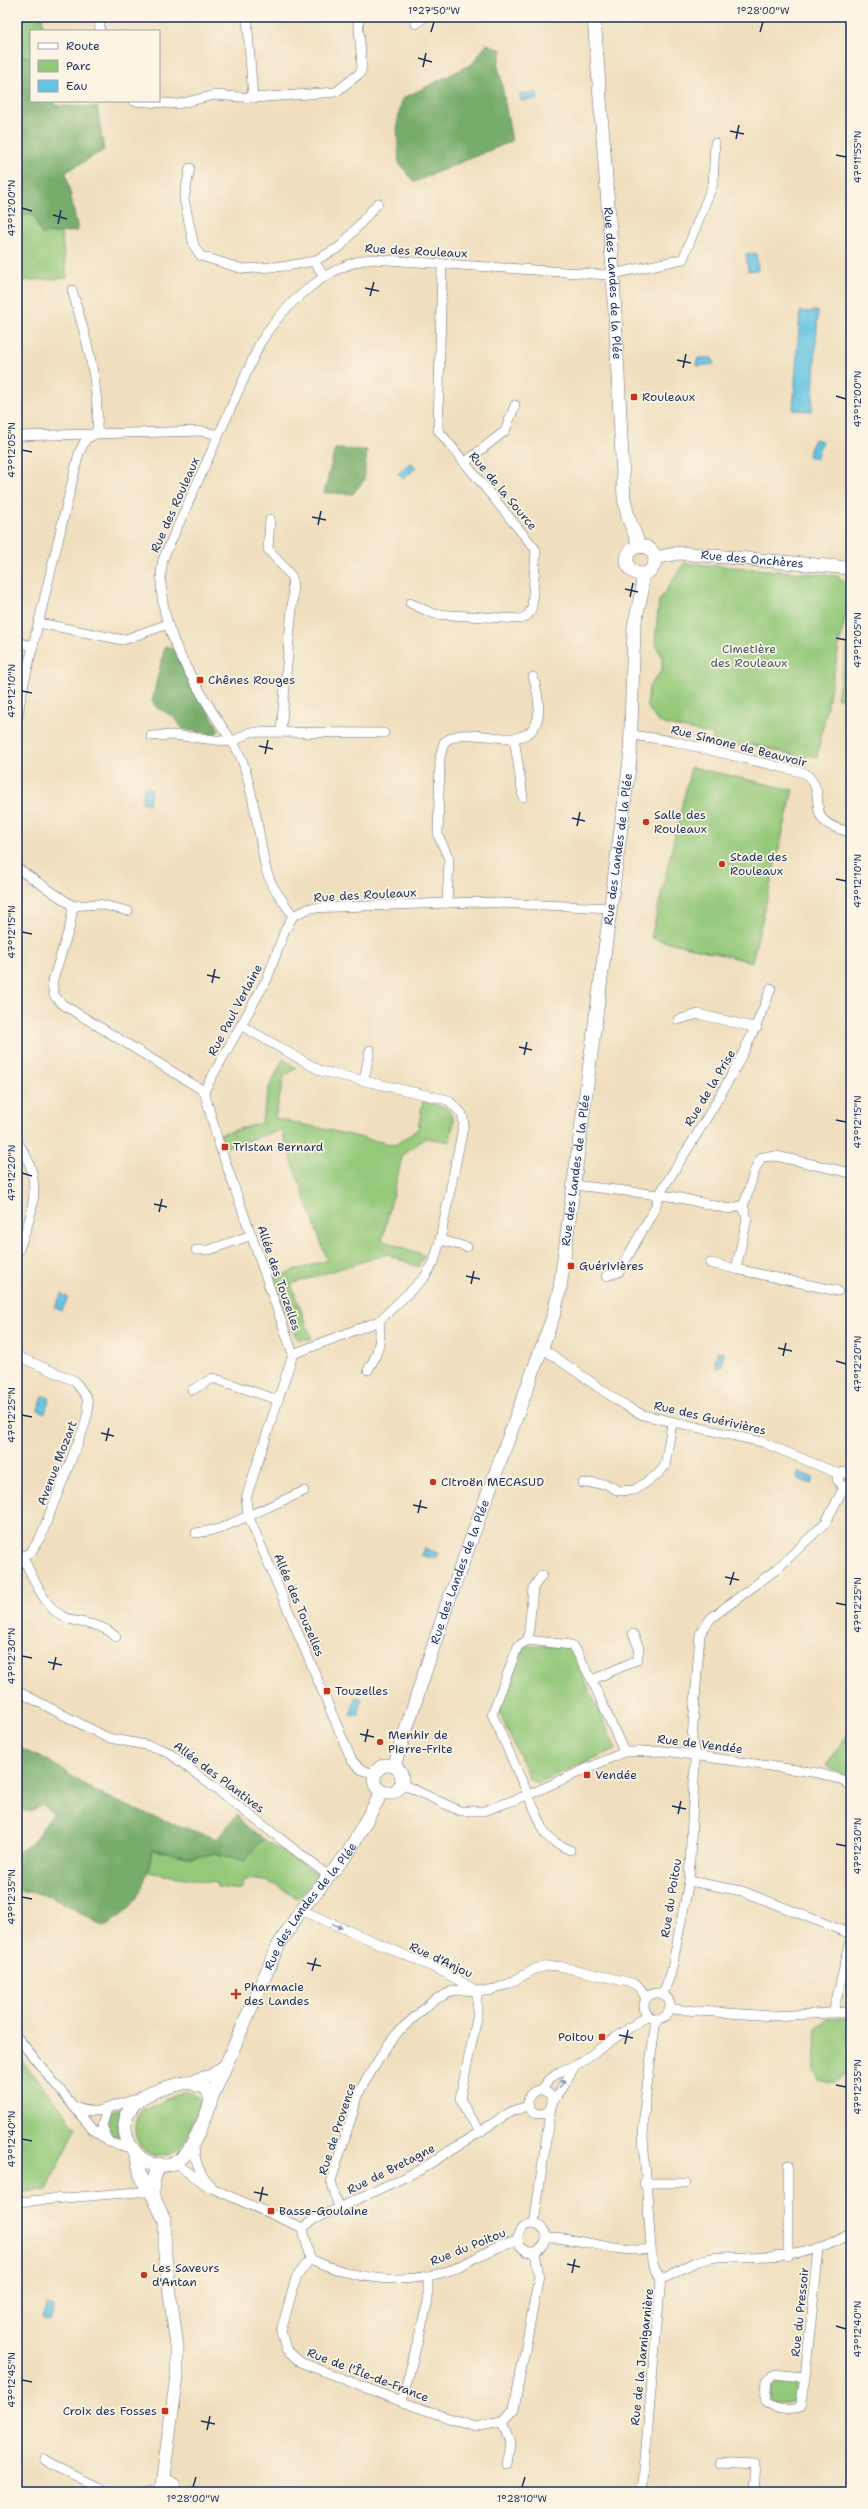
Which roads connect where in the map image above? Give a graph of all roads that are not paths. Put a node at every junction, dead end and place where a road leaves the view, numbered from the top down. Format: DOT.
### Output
graph roads {
  1 [pos="98,17"];
  2 [pos="247,17"];
  3 [pos="358,17"];
  4 [pos="424,17"];
  5 [pos="594,17"];
  6 [pos="416,24"];
  7 [pos="100,30"];
  8 [pos="253,98"];
  9 [pos="148,102"];
  10 [pos="715,142"];
  11 [pos="190,168"];
  12 [pos="378,203"];
  13 [pos="314,261"];
  14 [pos="442,264"];
  15 [pos="613,273"];
  16 [pos="324,276"];
  17 [pos="72,290"];
  18 [pos="515,405"];
  19 [pos="97,433"];
  20 [pos="218,435"];
  21 [pos="17,436"];
  22 [pos="464,463"];
  23 [pos="270,519"];
  24 [pos="640,547"];
  25 [pos="655,558"];
  26 [pos="851,568"];
  27 [pos="642,574"];
  28 [pos="410,603"];
  29 [pos="39,623"];
  30 [pos="168,624"];
  31 [pos="17,642"];
  32 [pos="33,646"];
  33 [pos="533,677"];
  34 [pos="18,709"];
  35 [pos="17,721"];
  36 [pos="281,732"];
  37 [pos="384,733"];
  38 [pos="632,735"];
  39 [pos="152,736"];
  40 [pos="514,738"];
  41 [pos="232,742"];
  42 [pos="523,797"];
  43 [pos="851,832"];
  44 [pos="17,868"];
  45 [pos="447,903"];
  46 [pos="73,906"];
  47 [pos="612,908"];
  48 [pos="128,911"];
  49 [pos="293,916"];
  50 [pos="771,988"];
  51 [pos="678,1020"];
  52 [pos="242,1026"];
  53 [pos="757,1028"];
  54 [pos="370,1050"];
  55 [pos="364,1080"];
  56 [pos="204,1091"];
  57 [pos="17,1142"];
  58 [pos="851,1173"];
  59 [pos="574,1185"];
  60 [pos="659,1195"];
  61 [pos="743,1205"];
  62 [pos="252,1235"];
  63 [pos="440,1240"];
  64 [pos="467,1247"];
  65 [pos="196,1250"];
  66 [pos="17,1254"];
  67 [pos="710,1263"];
  68 [pos="736,1269"];
  69 [pos="606,1276"];
  70 [pos="838,1291"];
  71 [pos="380,1321"];
  72 [pos="542,1348"];
  73 [pos="293,1354"];
  74 [pos="17,1356"];
  75 [pos="368,1370"];
  76 [pos="192,1390"];
  77 [pos="278,1400"];
  78 [pos="672,1423"];
  79 [pos="839,1474"];
  80 [pos="851,1475"];
  81 [pos="583,1483"];
  82 [pos="848,1485"];
  83 [pos="304,1491"];
  84 [pos="248,1515"];
  85 [pos="196,1532"];
  86 [pos="20,1558"];
  87 [pos="542,1575"];
  88 [pos="633,1634"];
  89 [pos="116,1638"];
  90 [pos="528,1640"];
  91 [pos="592,1680"];
  92 [pos="17,1691"];
  93 [pos="624,1752"];
  94 [pos="695,1755"];
  95 [pos="394,1766"];
  96 [pos="375,1774"];
  97 [pos="402,1784"];
  98 [pos="851,1786"];
  99 [pos="382,1792"];
  100 [pos="528,1795"];
  101 [pos="570,1850"];
  102 [pos="330,1877"];
  103 [pos="688,1881"];
  104 [pos="301,1910"];
  105 [pos="851,1934"];
  106 [pos="851,1939"];
  107 [pos="477,1991"];
  108 [pos="663,1994"];
  109 [pos="646,1998"];
  110 [pos="670,2009"];
  111 [pos="851,2012"];
  112 [pos="833,2013"];
  113 [pos="652,2017"];
  114 [pos="17,2037"];
  115 [pos="225,2066"];
  116 [pos="575,2066"];
  117 [pos="190,2082"];
  118 [pos="542,2090"];
  119 [pos="141,2098"];
  120 [pos="211,2099"];
  121 [pos="551,2105"];
  122 [pos="528,2106"];
  123 [pos="75,2107"];
  124 [pos="107,2109"];
  125 [pos="535,2114"];
  126 [pos="546,2130"];
  127 [pos="481,2132"];
  128 [pos="108,2142"];
  129 [pos="194,2143"];
  130 [pos="133,2151"];
  131 [pos="174,2162"];
  132 [pos="159,2164"];
  133 [pos="788,2165"];
  134 [pos="644,2183"];
  135 [pos="686,2184"];
  136 [pos="217,2191"];
  137 [pos="151,2192"];
  138 [pos="17,2202"];
  139 [pos="340,2208"];
  140 [pos="534,2224"];
  141 [pos="303,2228"];
  142 [pos="851,2233"];
  143 [pos="546,2238"];
  144 [pos="518,2240"];
  145 [pos="650,2249"];
  146 [pos="819,2249"];
  147 [pos="534,2252"];
  148 [pos="788,2256"];
  149 [pos="310,2259"];
  150 [pos="428,2276"];
  151 [pos="662,2279"];
  152 [pos="805,2377"];
  153 [pos="402,2402"];
  154 [pos="502,2422"];
  155 [pos="45,2459"];
  156 [pos="720,2463"];
  157 [pos="507,2464"];
  158 [pos="167,2488"];
  159 [pos="109,2492"];
  160 [pos="145,2492"];
  161 [pos="192,2492"];
  162 [pos="211,2492"];
  163 [pos="642,2492"];
  164 [pos="754,2492"];
  1 -- 7 [label="street"];
  2 -- 8 [label="street"];
  3 -- 8 [label="street"];
  4 -- 6 [label="street"];
  5 -- 15 [label="street, Rue des Landes de la Plée"];
  8 -- 9 [label="street"];
  10 -- 15 [label="street, Rue des Rouleaux"];
  11 -- 13 [label="street"];
  12 -- 13 [label="street"];
  13 -- 16 [label="street"];
  14 -- 15 [label="street, Rue des Rouleaux"];
  14 -- 16 [label="street, Rue des Rouleaux"];
  14 -- 22 [label="street, Rue de la Source"];
  15 -- 24 [label="street, Rue des Landes de la Plée"];
  16 -- 20 [label="street, Rue des Rouleaux"];
  17 -- 19 [label="street"];
  18 -- 22 [label="street"];
  19 -- 20 [label="street"];
  19 -- 21 [label="street"];
  19 -- 29 [label="street"];
  20 -- 30 [label="street, Rue des Rouleaux"];
  22 -- 28 [label="street, Rue de la Source"];
  23 -- 36 [label="street"];
  24 -- 25 [label="street"];
  24 -- 27 [label="street"];
  25 -- 26 [label="street, Rue des Onchères"];
  25 -- 27 [label="street"];
  27 -- 38 [label="street, Rue des Landes de la Plée"];
  29 -- 30 [label="street"];
  29 -- 32 [label="street"];
  30 -- 41 [label="street, Rue des Rouleaux"];
  31 -- 32 [label="street"];
  32 -- 34 [label="street"];
  33 -- 40 [label="street"];
  34 -- 35 [label="street"];
  36 -- 37 [label="street"];
  36 -- 41 [label="street"];
  38 -- 43 [label="street, Rue Simone de Beauvoir"];
  38 -- 47 [label="street, Rue des Landes de la Plée"];
  39 -- 41 [label="street"];
  40 -- 42 [label="street"];
  40 -- 45 [label="street"];
  41 -- 49 [label="street, Rue des Rouleaux"];
  44 -- 46 [label="street"];
  45 -- 47 [label="street, Rue des Rouleaux"];
  45 -- 49 [label="street, Rue des Rouleaux"];
  46 -- 48 [label="street"];
  46 -- 56 [label="street"];
  47 -- 59 [label="street, Rue des Landes de la Plée"];
  49 -- 52 [label="street, Rue Paul Verlaine"];
  50 -- 53 [label="street, Rue de la Prise"];
  51 -- 53 [label="street"];
  52 -- 55 [label="street"];
  52 -- 56 [label="street, Rue Paul Verlaine"];
  53 -- 60 [label="street, Rue de la Prise"];
  54 -- 55 [label="street"];
  55 -- 63 [label="street"];
  56 -- 62 [label="street, Allée des Touzelles"];
  57 -- 66 [label="street"];
  58 -- 61 [label="street"];
  59 -- 60 [label="street"];
  59 -- 72 [label="street, Rue des Landes de la Plée"];
  60 -- 61 [label="street"];
  60 -- 69 [label="street, Rue de la Prise"];
  61 -- 68 [label="street"];
  62 -- 65 [label="street"];
  62 -- 73 [label="street, Allée des Touzelles"];
  63 -- 64 [label="street"];
  63 -- 71 [label="street"];
  67 -- 68 [label="street"];
  68 -- 70 [label="street"];
  71 -- 73 [label="street"];
  71 -- 75 [label="street"];
  72 -- 78 [label="street, Rue des Guérivières"];
  72 -- 95 [label="street, Rue des Landes de la Plée"];
  73 -- 77 [label="street, Allée des Touzelles"];
  74 -- 86 [label="street, Avenue Mozart"];
  76 -- 77 [label="street"];
  77 -- 84 [label="street, Allée des Touzelles"];
  78 -- 79 [label="street, Rue des Guérivières"];
  78 -- 81 [label="street"];
  79 -- 80 [label="street, Rue des Guérivières"];
  79 -- 82 [label="street"];
  82 -- 94 [label="street"];
  83 -- 84 [label="street"];
  84 -- 85 [label="street"];
  84 -- 96 [label="street, Allée des Touzelles"];
  86 -- 89 [label="street"];
  87 -- 90 [label="street"];
  88 -- 91 [label="street"];
  90 -- 91 [label="street"];
  90 -- 100 [label="street"];
  91 -- 93 [label="street"];
  92 -- 102 [label="street, Allée des Plantives"];
  93 -- 94 [label="street, Rue de Vendée"];
  93 -- 100 [label="street, Rue de Vendée"];
  94 -- 98 [label="street, Rue de Vendée"];
  94 -- 103 [label="street, Rue du Poitou"];
  95 -- 96 [label="street"];
  95 -- 97 [label="street"];
  96 -- 99 [label="street"];
  97 -- 99 [label="street"];
  97 -- 100 [label="street, Rue de Vendée"];
  99 -- 102 [label="street, Rue des Landes de la Plée"];
  100 -- 101 [label="street"];
  102 -- 104 [label="street, Rue des Landes de la Plée"];
  103 -- 105 [label="street"];
  103 -- 108 [label="street, Rue du Poitou"];
  104 -- 107 [label="street, Rue d'Anjou, one-way"];
  104 -- 115 [label="street, Rue des Landes de la Plée"];
  106 -- 112 [label="street"];
  107 -- 109 [label="street, Rue de Provence"];
  107 -- 127 [label="street, Rue d'Anjou"];
  107 -- 139 [label="street, Rue de Provence"];
  108 -- 109 [label="street"];
  108 -- 110 [label="street"];
  109 -- 113 [label="street"];
  110 -- 112 [label="street"];
  110 -- 113 [label="street"];
  111 -- 112 [label="street"];
  113 -- 116 [label="street"];
  113 -- 134 [label="street"];
  114 -- 123 [label="street"];
  115 -- 117 [label="street"];
  115 -- 120 [label="street, Rue des Landes de la Plée"];
  116 -- 118 [label="street"];
  121 -- 116 [label="street, one-way"];
  117 -- 119 [label="street"];
  117 -- 120 [label="street"];
  118 -- 121 [label="street"];
  118 -- 122 [label="street"];
  119 -- 124 [label="street"];
  119 -- 130 [label="street"];
  120 -- 129 [label="street"];
  121 -- 125 [label="street"];
  121 -- 126 [label="street"];
  122 -- 125 [label="street"];
  122 -- 127 [label="street, Rue de Bretagne"];
  123 -- 124 [label="street"];
  123 -- 128 [label="street"];
  124 -- 128 [label="street"];
  125 -- 126 [label="street"];
  126 -- 140 [label="street"];
  127 -- 139 [label="street, Rue de Bretagne"];
  128 -- 130 [label="street"];
  129 -- 131 [label="street"];
  129 -- 136 [label="street"];
  130 -- 132 [label="street"];
  130 -- 137 [label="street"];
  131 -- 132 [label="street"];
  131 -- 136 [label="street"];
  132 -- 137 [label="street"];
  133 -- 148 [label="street"];
  134 -- 135 [label="street"];
  134 -- 145 [label="street"];
  136 -- 141 [label="street"];
  137 -- 138 [label="street"];
  137 -- 158 [label="street"];
  139 -- 141 [label="street, Rue de Bretagne"];
  140 -- 143 [label="street"];
  140 -- 144 [label="street"];
  141 -- 149 [label="street"];
  142 -- 146 [label="street, Rue de la Jarnigarnière"];
  143 -- 145 [label="street"];
  143 -- 147 [label="street"];
  144 -- 147 [label="street"];
  144 -- 150 [label="street, Rue du Poitou"];
  145 -- 151 [label="street"];
  146 -- 148 [label="street, Rue de la Jarnigarnière"];
  146 -- 152 [label="street, Rue du Pressoir"];
  147 -- 154 [label="street"];
  148 -- 151 [label="street, Rue de la Jarnigarnière"];
  149 -- 150 [label="street, Rue du Poitou"];
  149 -- 153 [label="street, Rue de l'Île-de-France"];
  150 -- 153 [label="street"];
  151 -- 163 [label="street, Rue de la Jarnigarnière"];
  152 -- 152 [label="street, Rue du Pressoir"];
  153 -- 154 [label="street, Rue de l'Île-de-France"];
  154 -- 157 [label="street"];
  155 -- 159 [label="street"];
  156 -- 164 [label="street"];
  158 -- 160 [label="street"];
  158 -- 161 [label="street"];
  161 -- 162 [label="street"];
}
